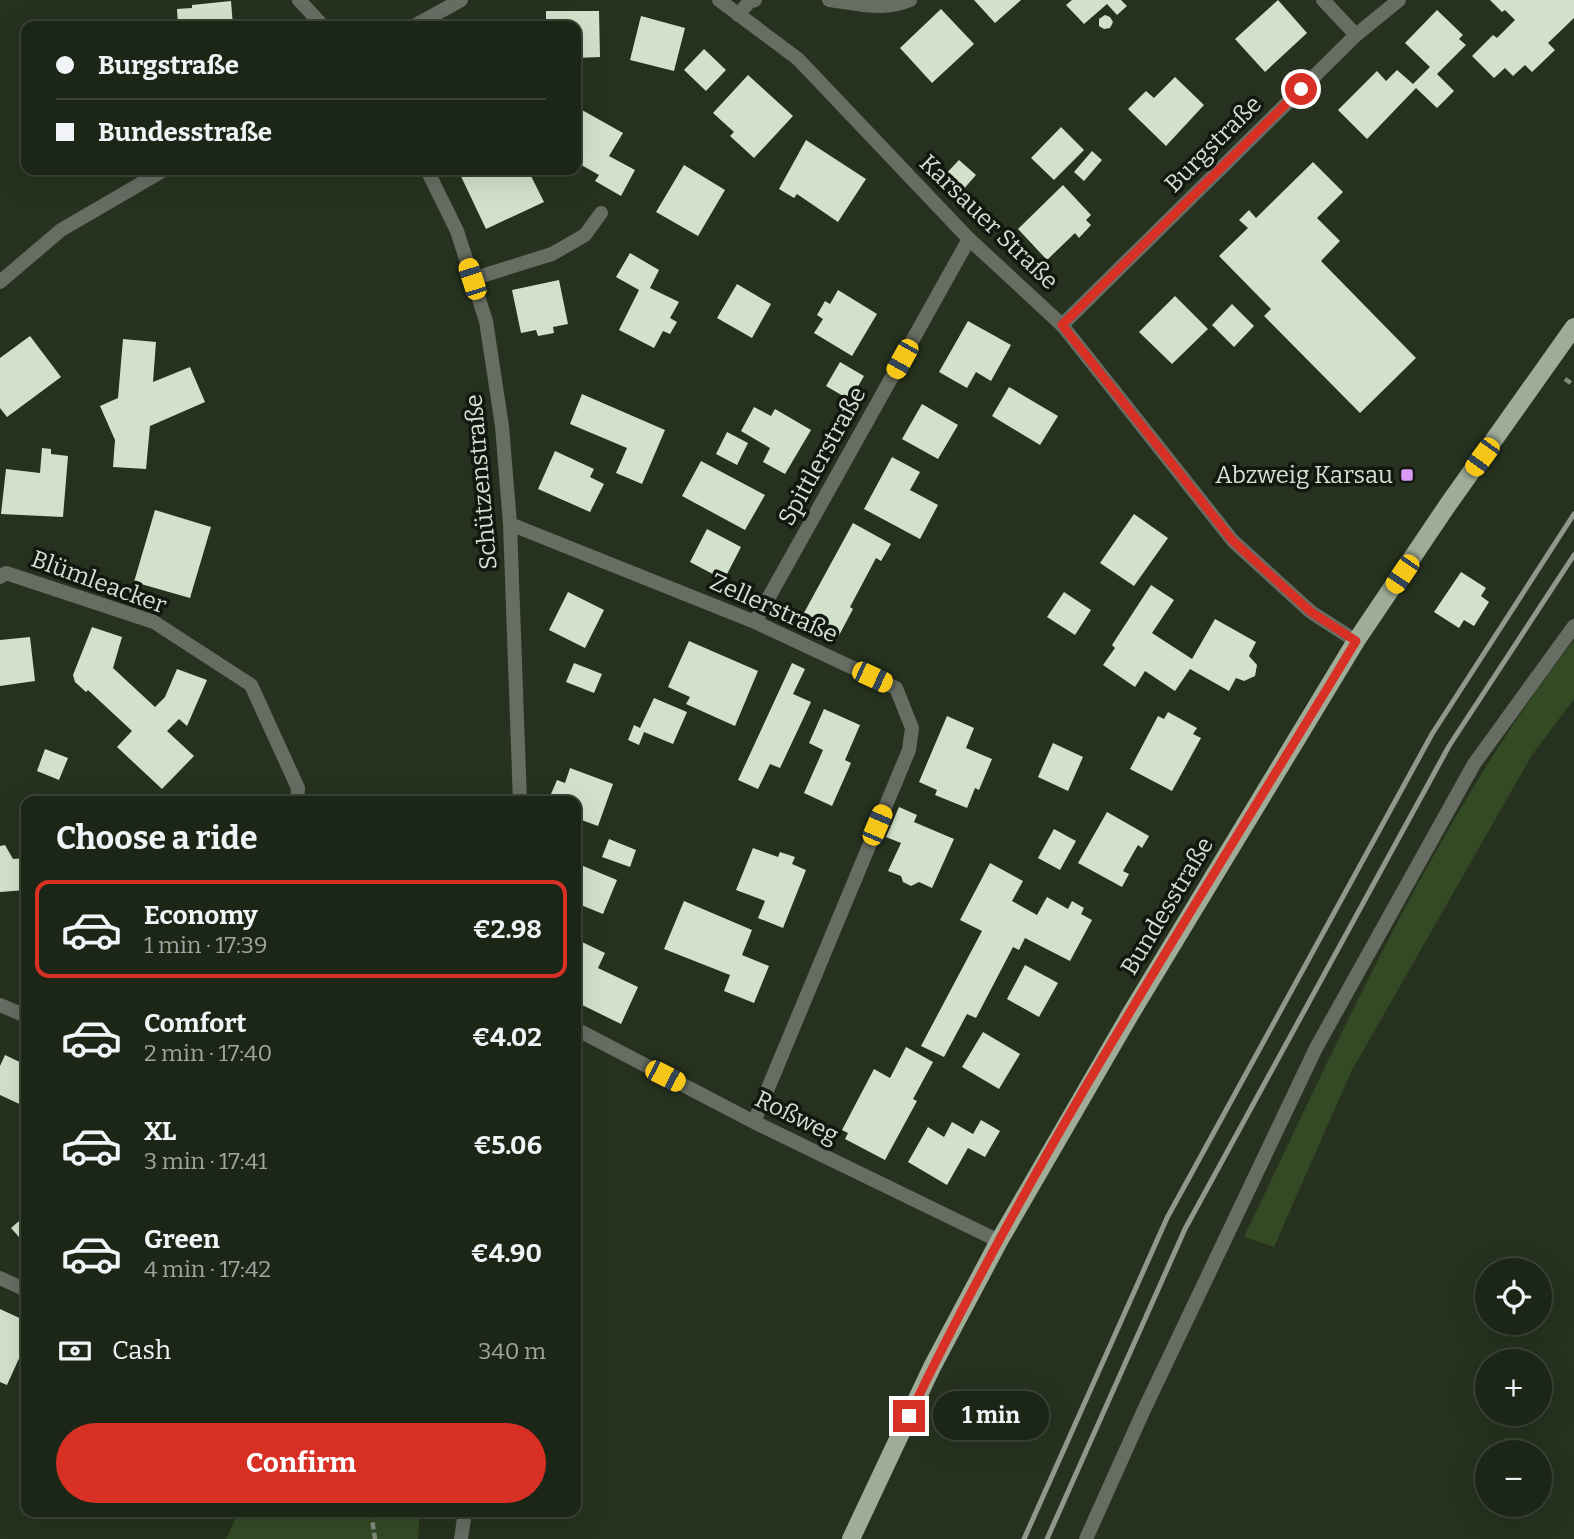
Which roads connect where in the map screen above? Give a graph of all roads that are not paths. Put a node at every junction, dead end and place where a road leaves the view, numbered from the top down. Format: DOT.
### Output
graph roads {
  1 [pos="299,0"];
  2 [pos="461,0"];
  3 [pos="719,0"];
  4 [pos="755,0"];
  5 [pos="829,0"];
  6 [pos="910,0"];
  7 [pos="1323,0"];
  8 [pos="1399,0"];
  9 [pos="738,15"];
  10 [pos="318,21"];
  11 [pos="423,21"];
  12 [pos="1356,35"];
  13 [pos="155,175"];
  14 [pos="429,175"];
  15 [pos="601,213"];
  16 [pos="968,239"];
  17 [pos="472,279"];
  18 [pos="0,282"];
  19 [pos="1062,325"];
  20 [pos="1574,327"];
  21 [pos="510,524"];
  22 [pos="0,577"];
  23 [pos="755,622"];
  24 [pos="1574,626"];
  25 [pos="1356,641"];
  26 [pos="297,796"];
  27 [pos="520,796"];
  28 [pos="0,1005"];
  29 [pos="21,1014"];
  30 [pos="581,1032"];
  31 [pos="754,1122"];
  32 [pos="999,1241"];
  33 [pos="0,1278"];
  34 [pos="21,1288"];
  35 [pos="464,1517"];
  36 [pos="461,1539"];
  37 [pos="850,1539"];
  38 [pos="1086,1539"];
  1 -- 10 [label="street"];
  2 -- 11 [label="street"];
  3 -- 9 [label="street, Karsauer Straße"];
  4 -- 9 [label="street"];
  5 -- 6 [label="street"];
  7 -- 12 [label="street"];
  8 -- 12 [label="street, Burgstraße"];
  9 -- 16 [label="street, Karsauer Straße"];
  12 -- 19 [label="street, Burgstraße"];
  13 -- 18 [label="street"];
  14 -- 17 [label="street, Schützenstraße"];
  15 -- 17 [label="street"];
  16 -- 19 [label="street, Karsauer Straße"];
  16 -- 23 [label="street, Spittlerstraße"];
  17 -- 21 [label="street, Schützenstraße"];
  19 -- 25 [label="street, Karsauer Straße"];
  20 -- 25 [label="main road, Bundesstraße"];
  21 -- 23 [label="street, Zellerstraße"];
  21 -- 27 [label="street, Schützenstraße"];
  22 -- 26 [label="street, Blümleacker"];
  23 -- 31 [label="street, Zellerstraße"];
  24 -- 38 [label="street"];
  25 -- 32 [label="main road, Bundesstraße"];
  28 -- 29 [label="street"];
  30 -- 31 [label="street, Roßweg"];
  31 -- 32 [label="street, Roßweg"];
  32 -- 37 [label="main road, Bundesstraße"];
  33 -- 34 [label="street"];
  35 -- 36 [label="street"];
}
